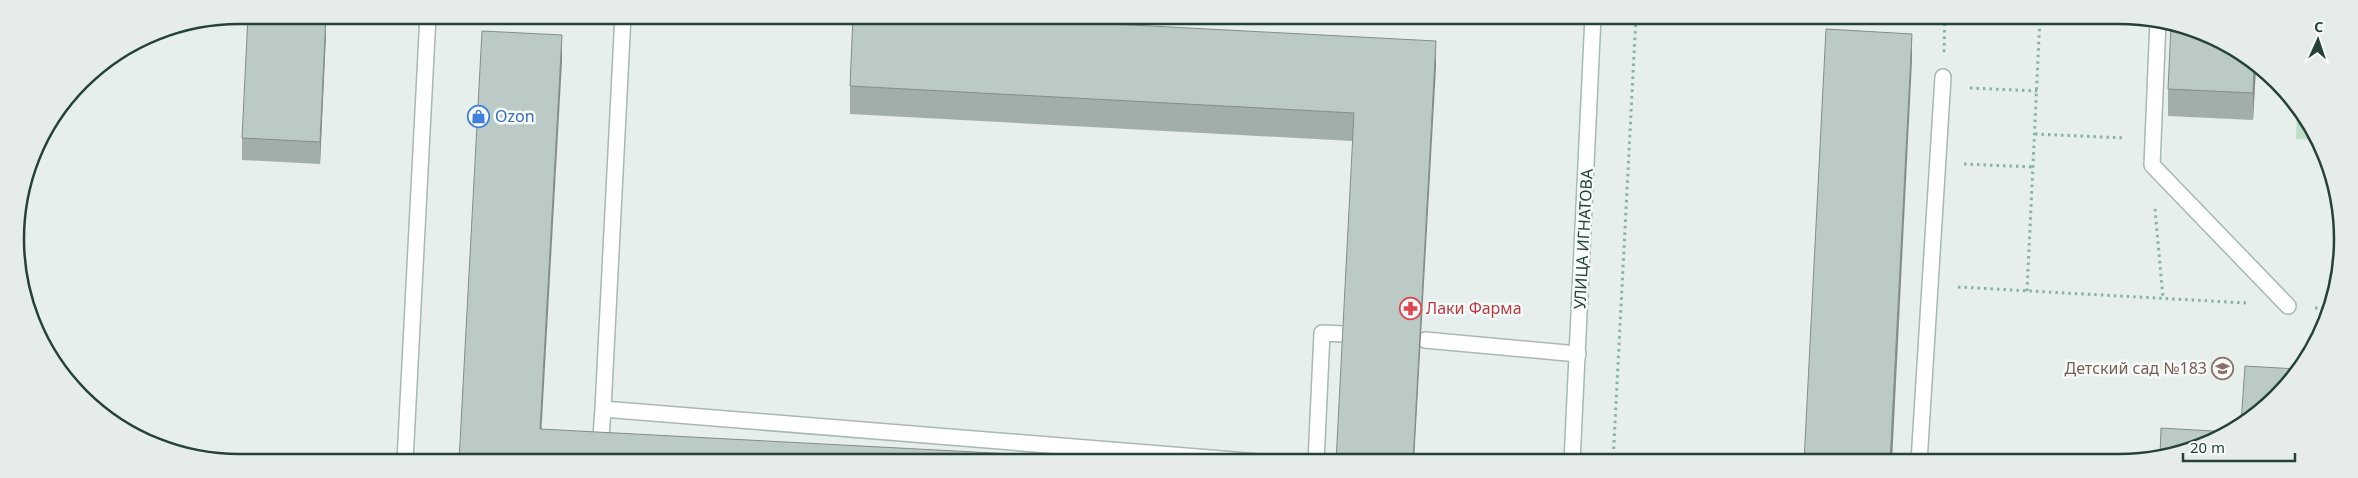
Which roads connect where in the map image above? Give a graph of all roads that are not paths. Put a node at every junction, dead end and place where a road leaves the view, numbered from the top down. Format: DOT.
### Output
graph roads {
  1 [pos="428,24"];
  2 [pos="623,24"];
  3 [pos="1593,24"];
  4 [pos="2158,28"];
  5 [pos="1943,82"];
  6 [pos="2288,306"];
  7 [pos="1344,334"];
  8 [pos="1425,340"];
  9 [pos="1578,354"];
  10 [pos="602,409"];
  11 [pos="405,454"];
  12 [pos="600,454"];
  13 [pos="1160,454"];
  14 [pos="1316,454"];
  15 [pos="1572,454"];
  16 [pos="1919,454"];
  1 -- 11 [label="street"];
  2 -- 10 [label="street"];
  3 -- 9 [label="street, УЛИЦА ИГНАТОВА"];
  4 -- 6 [label="street"];
  5 -- 16 [label="street"];
  7 -- 14 [label="street"];
  8 -- 9 [label="street"];
  9 -- 15 [label="street, УЛИЦА ИГНАТОВА"];
  10 -- 12 [label="street"];
  10 -- 13 [label="street"];
}
